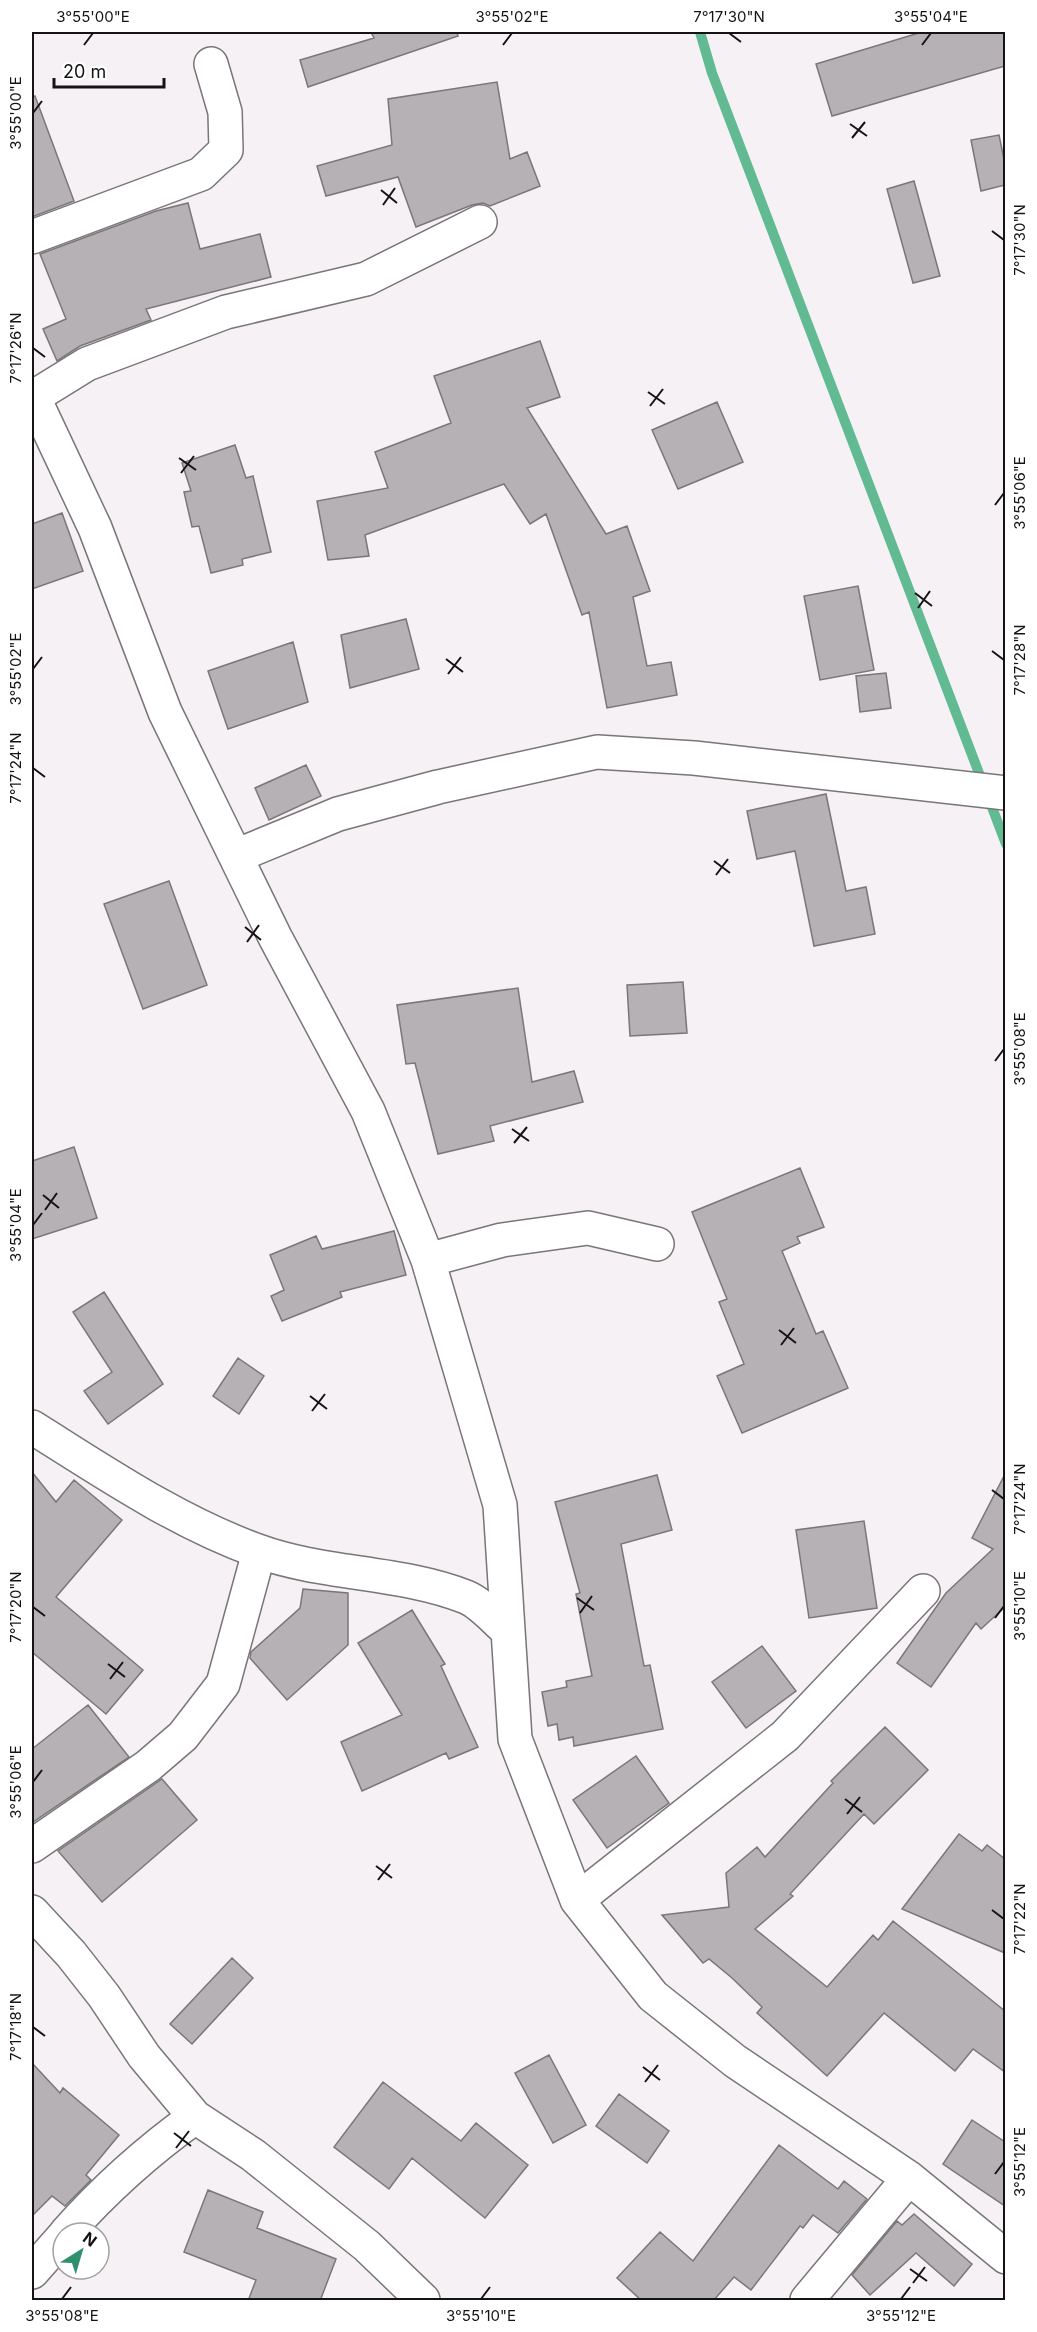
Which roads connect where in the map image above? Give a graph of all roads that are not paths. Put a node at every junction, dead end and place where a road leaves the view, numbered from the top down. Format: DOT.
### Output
graph roads {
  1 [pos="211,64"];
  2 [pos="480,222"];
  3 [pos="32,237"];
  4 [pos="32,396"];
  5 [pos="1005,793"];
  6 [pos="236,856"];
  7 [pos="657,1244"];
  8 [pos="428,1260"];
  9 [pos="32,1427"];
  10 [pos="259,1552"];
  11 [pos="923,1591"];
  12 [pos="508,1631"];
  13 [pos="32,1846"];
  14 [pos="577,1900"];
  15 [pos="32,1912"];
  16 [pos="195,2117"];
  17 [pos="909,2178"];
  18 [pos="77,2221"];
  19 [pos="51,2251"];
  20 [pos="1005,2257"];
  21 [pos="32,2272"];
  22 [pos="423,2301"];
  23 [pos="807,2301"];
  1 -- 3 [label="street"];
  2 -- 4 [label="street"];
  4 -- 6 [label="street"];
  5 -- 6 [label="street"];
  6 -- 8 [label="street"];
  7 -- 8 [label="street"];
  8 -- 12 [label="street"];
  9 -- 10 [label="street"];
  10 -- 12 [label="street"];
  10 -- 13 [label="street"];
  11 -- 14 [label="street"];
  12 -- 14 [label="street"];
  14 -- 17 [label="street"];
  15 -- 16 [label="street"];
  16 -- 18 [label="street"];
  16 -- 22 [label="street"];
  17 -- 20 [label="street"];
  17 -- 23 [label="street"];
  19 -- 21 [label="street"];
}
